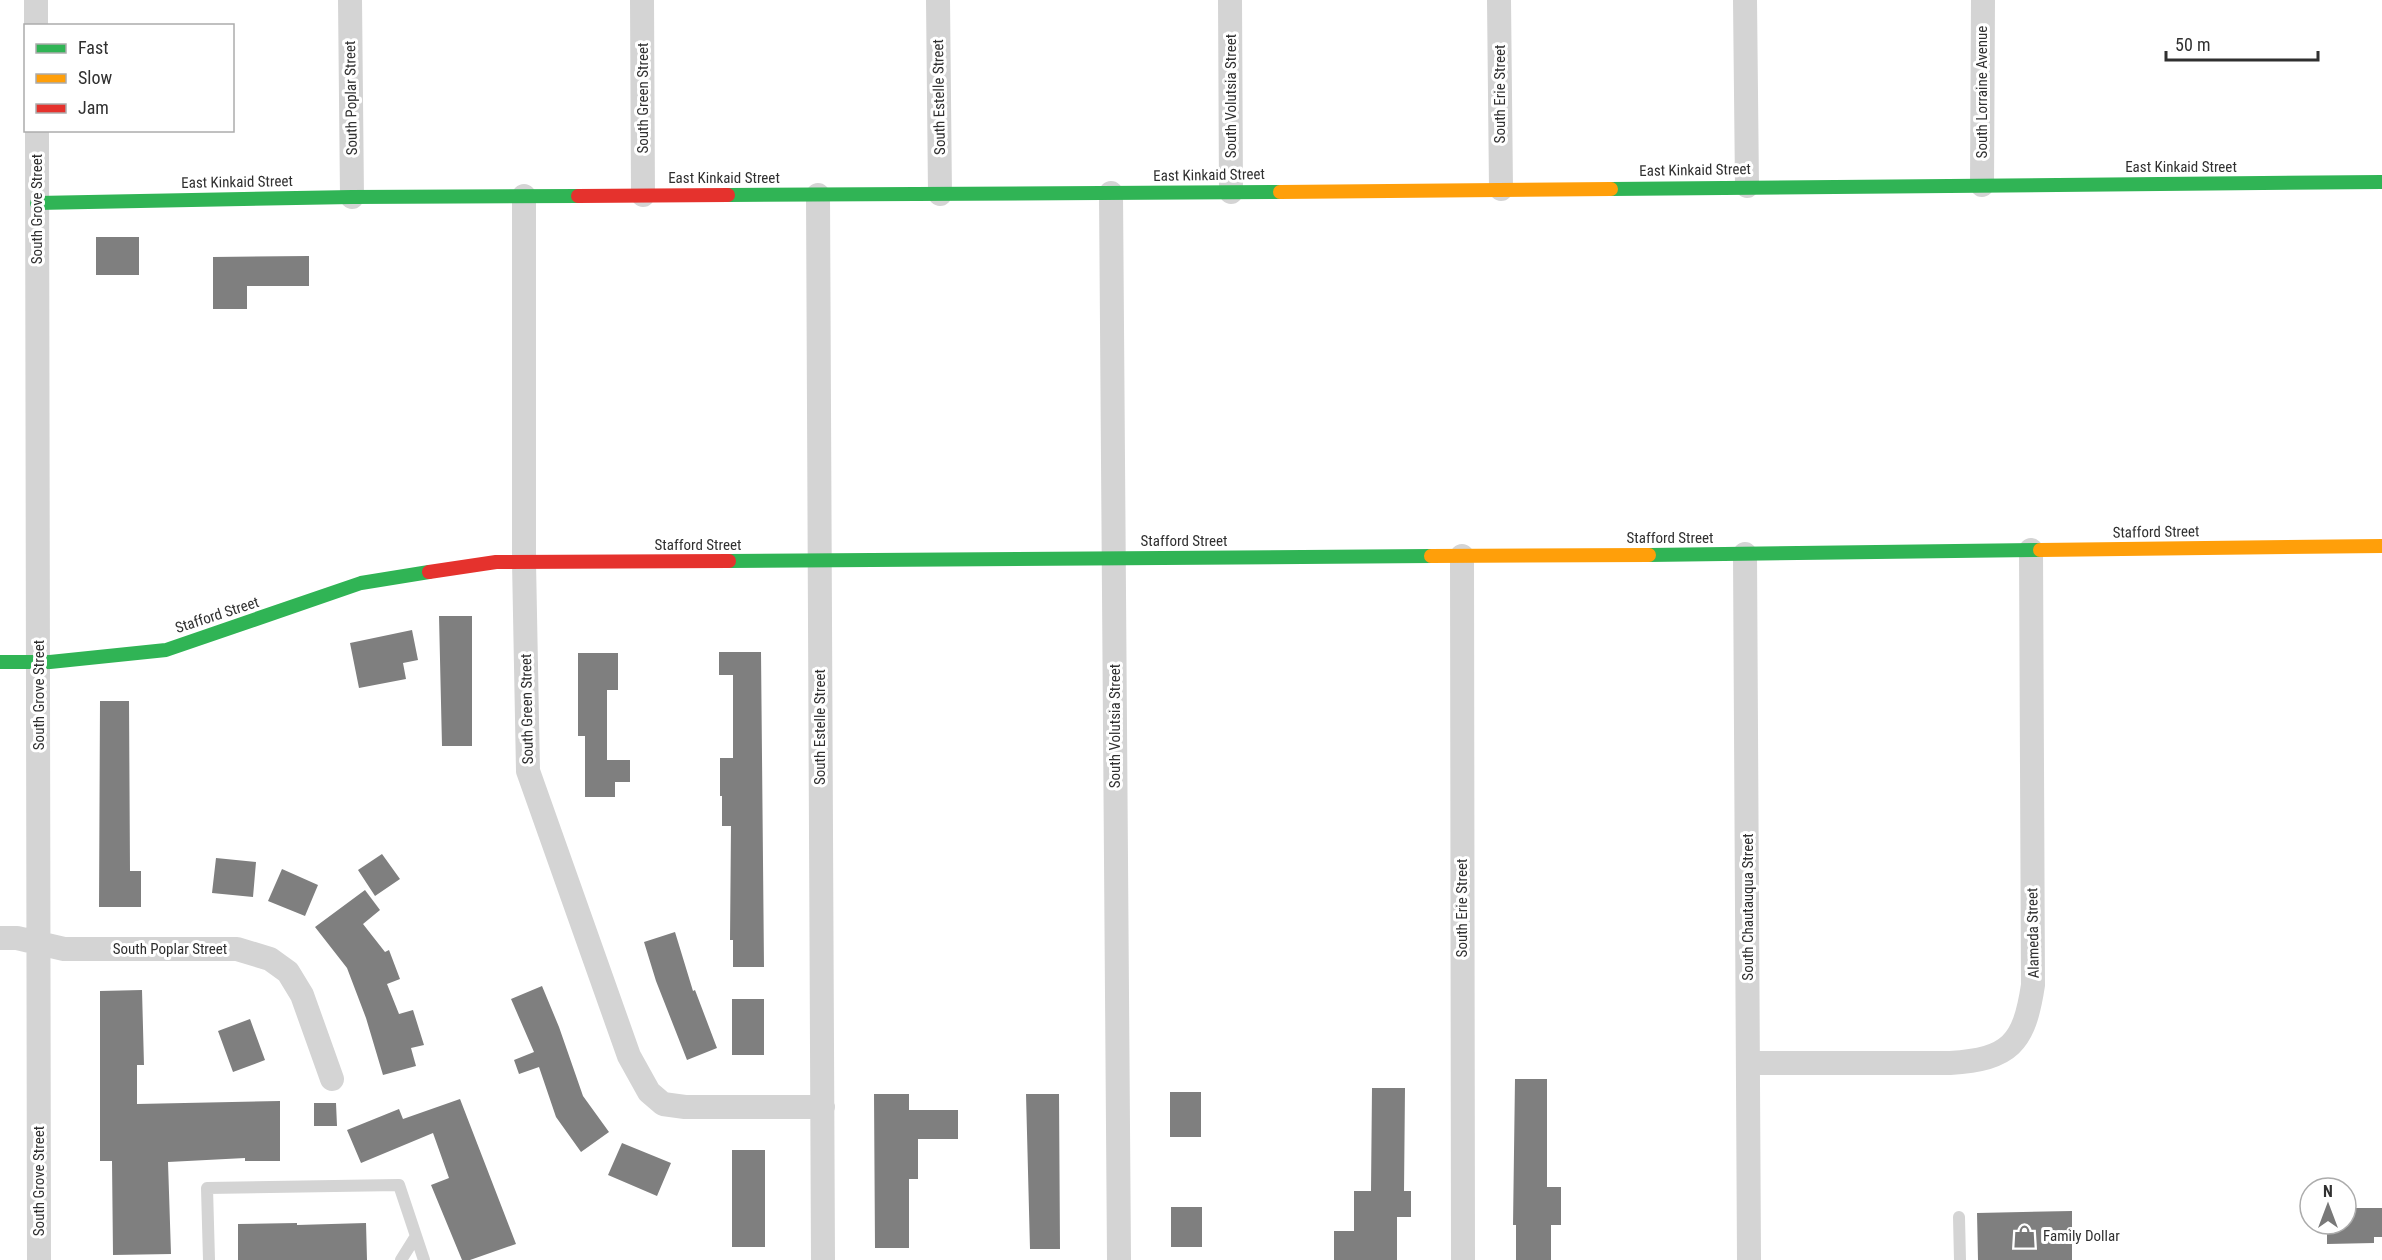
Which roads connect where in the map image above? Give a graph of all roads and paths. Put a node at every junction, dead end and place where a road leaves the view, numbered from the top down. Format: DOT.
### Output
graph roads {
  1 [pos="36,0"];
  2 [pos="350,0"];
  3 [pos="642,0"];
  4 [pos="938,0"];
  5 [pos="1230,0"];
  6 [pos="1500,0"];
  7 [pos="1745,0"];
  8 [pos="1983,0"];
  9 [pos="36,24"];
  10 [pos="37,132"];
  11 [pos="2382,182"];
  12 [pos="1982,184"];
  13 [pos="1747,186"];
  14 [pos="1501,189"];
  15 [pos="1231,192"];
  16 [pos="1111,193"];
  17 [pos="940,194"];
  18 [pos="643,195"];
  19 [pos="818,195"];
  20 [pos="524,196"];
  21 [pos="352,197"];
  22 [pos="37,203"];
  23 [pos="2382,546"];
  24 [pos="2031,550"];
  25 [pos="1745,554"];
  26 [pos="1462,556"];
  27 [pos="1113,558"];
  28 [pos="819,561"];
  29 [pos="524,562"];
  30 [pos="0,662"];
  31 [pos="39,662"];
  32 [pos="0,938"];
  33 [pos="39,944"];
  34 [pos="1749,1063"];
  35 [pos="332,1079"];
  36 [pos="823,1107"];
  37 [pos="1959,1217"];
  38 [pos="416,1236"];
  39 [pos="39,1260"];
  40 [pos="209,1260"];
  41 [pos="401,1260"];
  42 [pos="424,1260"];
  43 [pos="823,1260"];
  44 [pos="1119,1260"];
  45 [pos="1463,1260"];
  46 [pos="1749,1260"];
  47 [pos="1960,1260"];
  1 -- 9 [label="street"];
  2 -- 21 [label="street, South Poplar Street"];
  3 -- 18 [label="street, South Green Street"];
  4 -- 17 [label="street, South Estelle Street"];
  5 -- 15 [label="street, South Volutsia Street"];
  6 -- 14 [label="street, South Erie Street"];
  7 -- 13 [label="street"];
  8 -- 12 [label="street, South Lorraine Avenue"];
  10 -- 22 [label="street, South Grove Street"];
  11 -- 12 [label="street, East Kinkaid Street"];
  12 -- 13 [label="street, East Kinkaid Street"];
  13 -- 14 [label="street, East Kinkaid Street"];
  14 -- 15 [label="street, East Kinkaid Street"];
  15 -- 16 [label="street, East Kinkaid Street"];
  16 -- 17 [label="street, East Kinkaid Street"];
  16 -- 27 [label="street, South Volutsia Street"];
  17 -- 19 [label="street, East Kinkaid Street"];
  18 -- 19 [label="street, East Kinkaid Street"];
  18 -- 20 [label="street, East Kinkaid Street"];
  19 -- 28 [label="street, South Estelle Street"];
  20 -- 21 [label="street, East Kinkaid Street"];
  20 -- 29 [label="street, South Green Street"];
  21 -- 22 [label="street, East Kinkaid Street"];
  22 -- 31 [label="street, South Grove Street"];
  23 -- 24 [label="street, Stafford Street"];
  24 -- 25 [label="street, Stafford Street"];
  24 -- 34 [label="street, Alameda Street"];
  25 -- 26 [label="street, Stafford Street"];
  25 -- 34 [label="street, South Chautauqua Street"];
  26 -- 27 [label="street, Stafford Street"];
  26 -- 45 [label="street, South Erie Street"];
  27 -- 28 [label="street, Stafford Street"];
  27 -- 44 [label="street, South Volutsia Street"];
  28 -- 29 [label="street, Stafford Street"];
  28 -- 36 [label="street, South Estelle Street"];
  29 -- 31 [label="street, Stafford Street"];
  29 -- 36 [label="street, South Green Street"];
  30 -- 31 [label="street, Stafford Street"];
  31 -- 33 [label="street, South Grove Street"];
  32 -- 33 [label="street, South Poplar Street"];
  33 -- 35 [label="street, South Poplar Street"];
  33 -- 39 [label="street, South Grove Street"];
  34 -- 46 [label="street, South Chautauqua Street"];
  36 -- 43 [label="street, South Estelle Street"];
  37 -- 47 [label="lane"];
  38 -- 40 [label="lane"];
  38 -- 41 [label="lane"];
  38 -- 42 [label="lane"];
}
